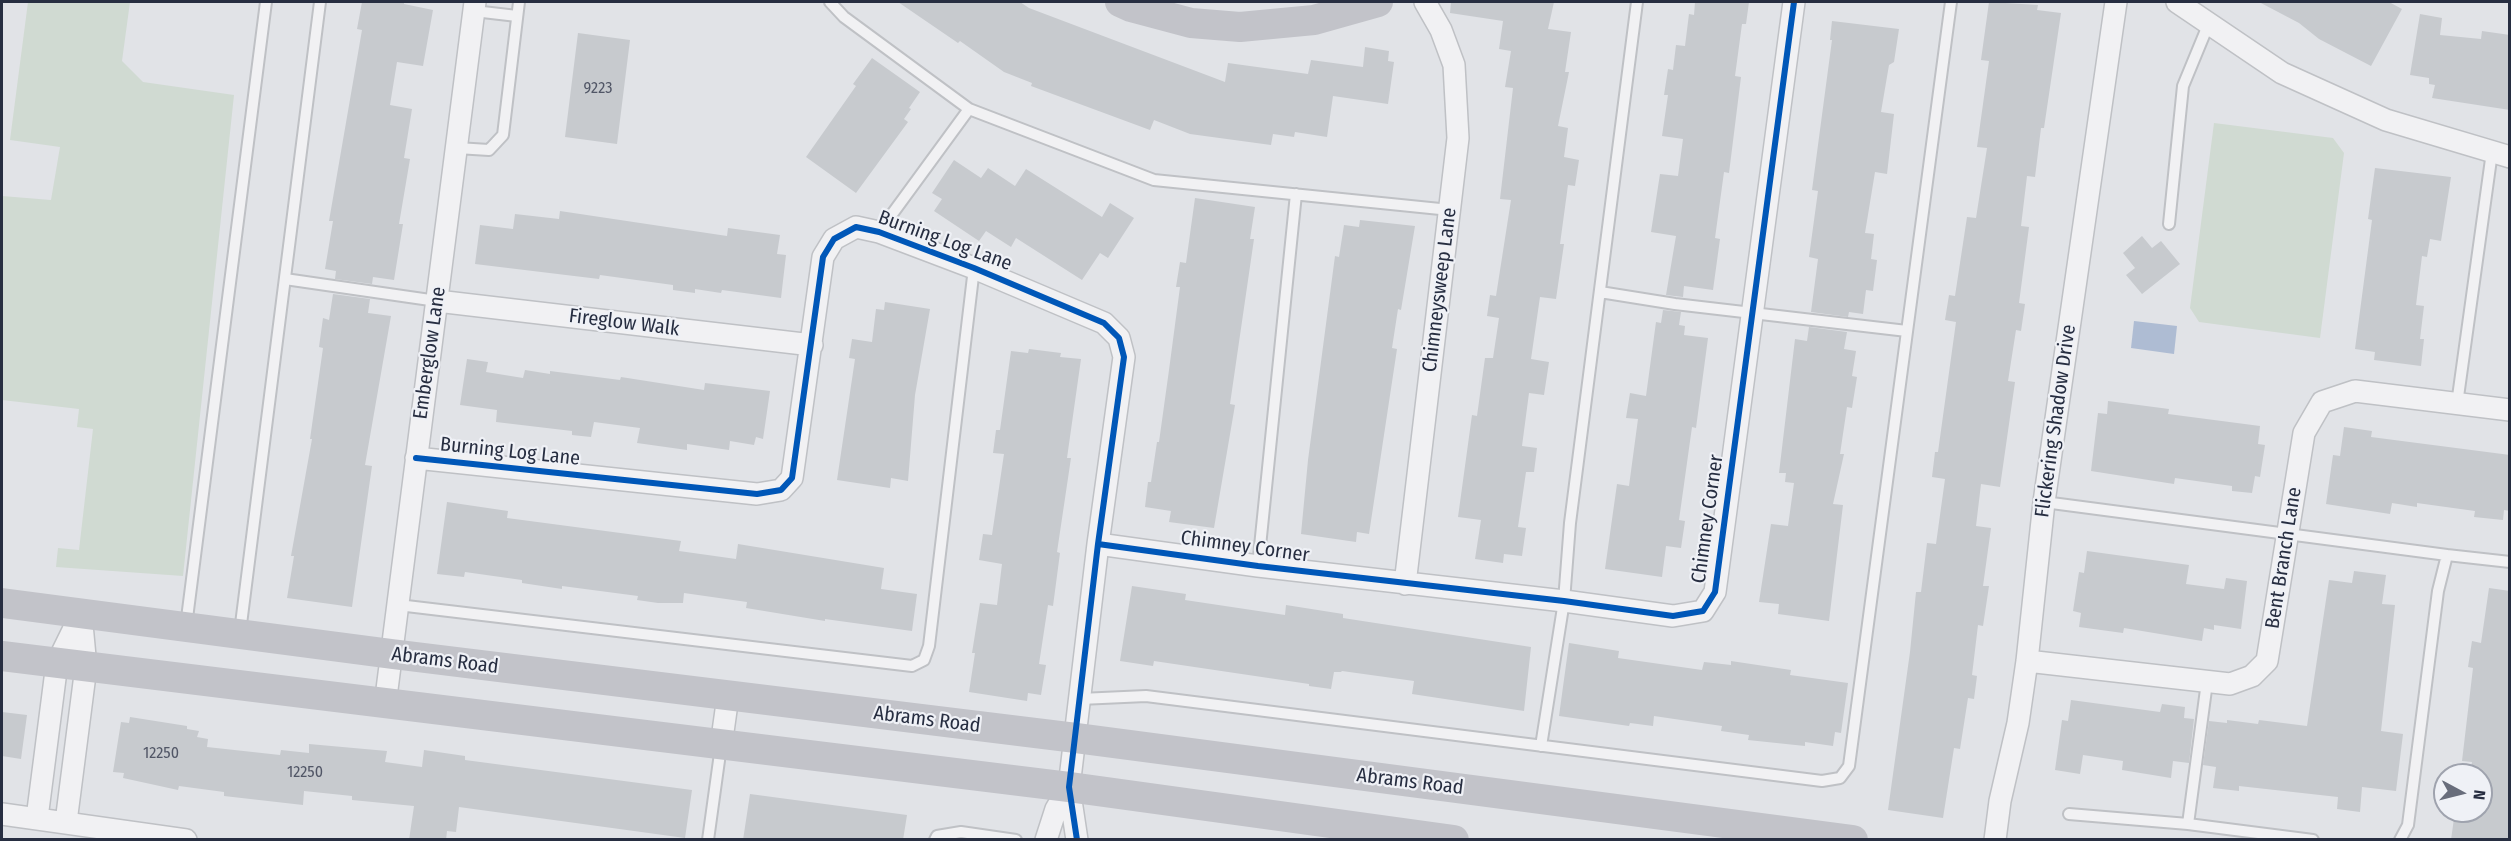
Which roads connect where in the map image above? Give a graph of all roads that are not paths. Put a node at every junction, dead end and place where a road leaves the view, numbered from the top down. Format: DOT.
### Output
graph roads {
  1 [pos="266,2"];
  2 [pos="320,2"];
  3 [pos="519,2"];
  4 [pos="830,2"];
  5 [pos="1120,2"];
  6 [pos="1378,2"];
  7 [pos="1425,2"];
  8 [pos="1637,2"];
  9 [pos="1794,2"];
  10 [pos="1951,2"];
  11 [pos="2116,2"];
  12 [pos="2177,2"];
  13 [pos="474,6"];
  14 [pos="518,16"];
  15 [pos="2209,23"];
  16 [pos="969,109"];
  17 [pos="457,148"];
  18 [pos="2501,155"];
  19 [pos="1296,194"];
  20 [pos="1450,210"];
  21 [pos="2169,224"];
  22 [pos="879,232"];
  23 [pos="975,268"];
  24 [pos="285,279"];
  25 [pos="1600,292"];
  26 [pos="437,301"];
  27 [pos="1752,312"];
  28 [pos="1907,331"];
  29 [pos="812,345"];
  30 [pos="2457,404"];
  31 [pos="2510,411"];
  32 [pos="416,458"];
  33 [pos="2044,502"];
  34 [pos="2288,534"];
  35 [pos="1098,544"];
  36 [pos="2447,555"];
  37 [pos="2510,562"];
  38 [pos="1258,566"];
  39 [pos="1404,584"];
  40 [pos="1564,601"];
  41 [pos="2,603"];
  42 [pos="398,605"];
  43 [pos="81,614"];
  44 [pos="186,627"];
  45 [pos="240,634"];
  46 [pos="392,654"];
  47 [pos="2,656"];
  48 [pos="2027,661"];
  49 [pos="57,663"];
  50 [pos="86,667"];
  51 [pos="2207,681"];
  52 [pos="728,696"];
  53 [pos="1080,699"];
  54 [pos="386,705"];
  55 [pos="1076,738"];
  56 [pos="721,746"];
  57 [pos="1541,746"];
  58 [pos="1069,787"];
  59 [pos="2,814"];
  60 [pos="2069,814"];
  61 [pos="37,818"];
  62 [pos="66,822"];
  63 [pos="2188,824"];
  64 [pos="186,840"];
  65 [pos="708,840"];
  66 [pos="935,840"];
  67 [pos="1016,840"];
  68 [pos="1046,840"];
  69 [pos="1077,840"];
  70 [pos="1454,840"];
  71 [pos="1853,840"];
  72 [pos="1995,840"];
  73 [pos="2313,840"];
  74 [pos="2400,840"];
  1 -- 44 [label="lane"];
  2 -- 24 [label="lane"];
  3 -- 14 [label="lane"];
  4 -- 16 [label="lane"];
  5 -- 6 [label="main road"];
  7 -- 20 [label="street, Chimneysweep Lane"];
  8 -- 25 [label="lane"];
  9 -- 27 [label="street, Chimney Corner"];
  10 -- 28 [label="lane"];
  11 -- 33 [label="street, Flickering Shadow Drive"];
  12 -- 15 [label="street"];
  13 -- 14 [label="lane"];
  13 -- 17 [label="street, Emberglow Lane"];
  14 -- 17 [label="lane"];
  15 -- 18 [label="street"];
  15 -- 21 [label="lane"];
  16 -- 19 [label="lane"];
  16 -- 22 [label="lane"];
  17 -- 26 [label="street, Emberglow Lane"];
  18 -- 30 [label="lane"];
  19 -- 20 [label="lane"];
  19 -- 38 [label="lane"];
  20 -- 39 [label="street, Chimneysweep Lane"];
  22 -- 23 [label="street, Burning Log Lane"];
  22 -- 29 [label="street, Burning Log Lane"];
  23 -- 35 [label="street, Burning Log Lane"];
  23 -- 42 [label="lane"];
  24 -- 26 [label="lane"];
  24 -- 45 [label="lane"];
  25 -- 27 [label="lane"];
  25 -- 40 [label="lane"];
  26 -- 29 [label="street, Fireglow Walk"];
  26 -- 32 [label="street, Emberglow Lane"];
  27 -- 28 [label="lane"];
  27 -- 40 [label="street, Chimney Corner"];
  28 -- 57 [label="lane"];
  29 -- 32 [label="street, Burning Log Lane"];
  30 -- 31 [label="street, Bent Branch Lane"];
  30 -- 34 [label="street, Bent Branch Lane"];
  32 -- 42 [label="street, Emberglow Lane"];
  33 -- 34 [label="lane"];
  33 -- 48 [label="street, Flickering Shadow Drive"];
  34 -- 36 [label="lane"];
  34 -- 51 [label="street, Bent Branch Lane"];
  35 -- 38 [label="street, Chimney Corner"];
  35 -- 53 [label="street, Burning Log Lane"];
  36 -- 37 [label="lane"];
  36 -- 74 [label="lane"];
  38 -- 39 [label="street, Chimney Corner"];
  39 -- 40 [label="street, Chimney Corner"];
  40 -- 57 [label="lane"];
  41 -- 43 [label="main road, Abrams Road"];
  42 -- 46 [label="street, Emberglow Lane"];
  43 -- 44 [label="main road, Abrams Road"];
  43 -- 49 [label="street"];
  43 -- 50 [label="street"];
  44 -- 45 [label="main road, Abrams Road"];
  45 -- 46 [label="main road, Abrams Road"];
  46 -- 52 [label="main road, Abrams Road"];
  46 -- 54 [label="street, Emberglow Lane"];
  47 -- 49 [label="main road"];
  48 -- 51 [label="street, Bent Branch Lane"];
  48 -- 72 [label="street, Flickering Shadow Drive"];
  49 -- 50 [label="main road"];
  49 -- 61 [label="street"];
  50 -- 54 [label="main road"];
  50 -- 62 [label="street"];
  51 -- 63 [label="lane"];
  52 -- 55 [label="main road, Abrams Road"];
  52 -- 56 [label="street"];
  53 -- 55 [label="street, Burning Log Lane"];
  53 -- 57 [label="lane"];
  54 -- 56 [label="main road"];
  55 -- 58 [label="street, Burning Log Lane"];
  55 -- 71 [label="main road, Abrams Road"];
  56 -- 58 [label="main road"];
  56 -- 65 [label="lane"];
  58 -- 68 [label="street, Burning Log Lane"];
  58 -- 69 [label="street, Burning Log Lane"];
  58 -- 70 [label="main road"];
  59 -- 61 [label="street"];
  60 -- 63 [label="lane"];
  61 -- 62 [label="street"];
  62 -- 64 [label="street"];
  63 -- 73 [label="lane"];
  66 -- 67 [label="lane"];
}
